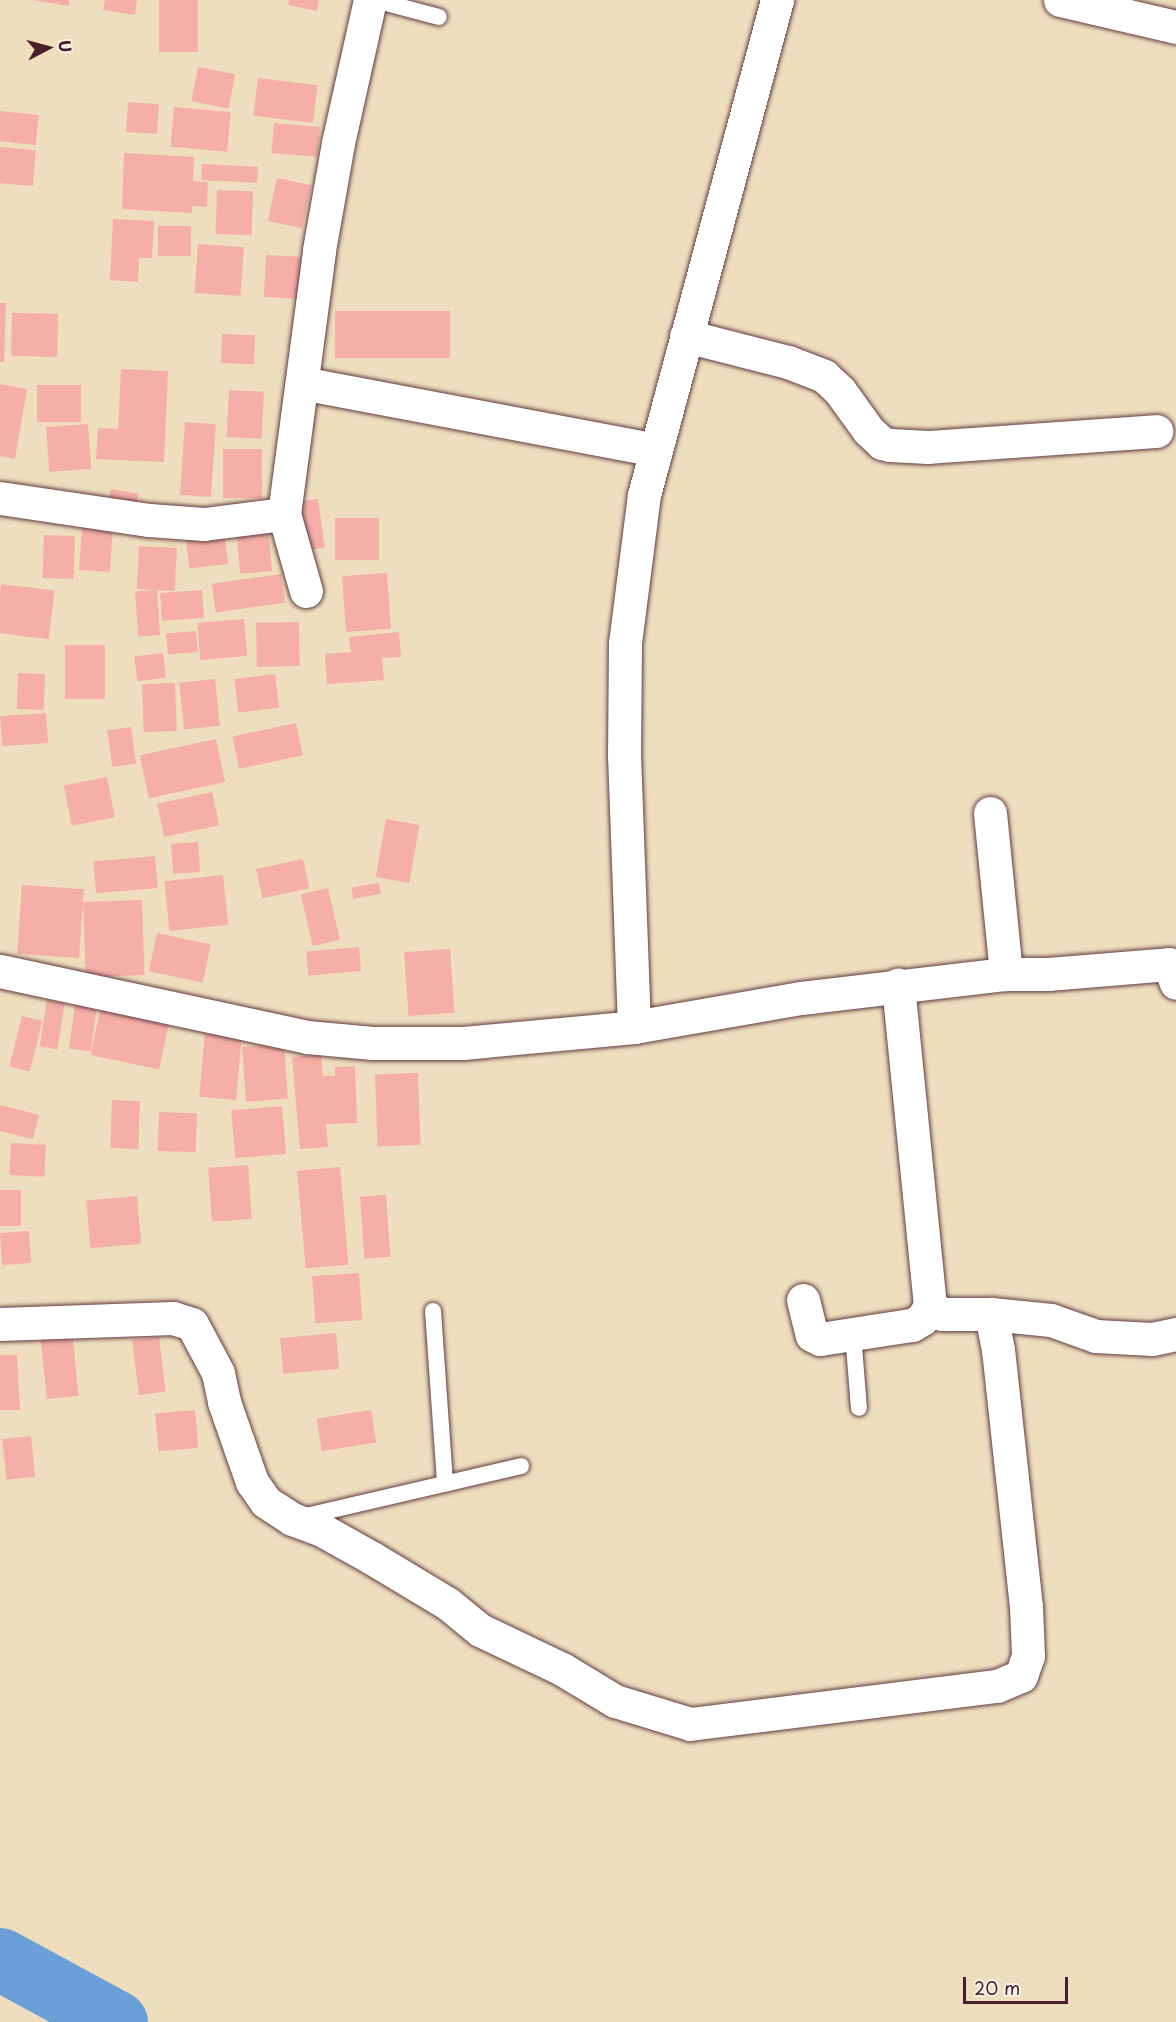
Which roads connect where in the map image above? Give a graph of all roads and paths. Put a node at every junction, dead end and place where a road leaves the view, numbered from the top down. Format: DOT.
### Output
graph roads {
  1 [pos="370,0"];
  2 [pos="375,0"];
  3 [pos="777,0"];
  4 [pos="1060,0"];
  5 [pos="439,17"];
  6 [pos="1176,27"];
  7 [pos="686,336"];
  8 [pos="302,382"];
  9 [pos="1156,431"];
  10 [pos="655,450"];
  11 [pos="0,498"];
  12 [pos="284,514"];
  13 [pos="306,591"];
  14 [pos="990,813"];
  15 [pos="1174,966"];
  16 [pos="0,972"];
  17 [pos="1006,974"];
  18 [pos="898,985"];
  19 [pos="634,1027"];
  20 [pos="803,1300"];
  21 [pos="930,1306"];
  22 [pos="433,1311"];
  23 [pos="991,1314"];
  24 [pos="0,1324"];
  25 [pos="853,1334"];
  26 [pos="1176,1334"];
  27 [pos="859,1408"];
  28 [pos="521,1466"];
  29 [pos="445,1484"];
  30 [pos="292,1520"];
  1 -- 8 [label="street"];
  2 -- 5 [label="lane"];
  3 -- 7 [label="street"];
  4 -- 6 [label="street"];
  7 -- 9 [label="street"];
  7 -- 10 [label="street"];
  8 -- 10 [label="street"];
  8 -- 12 [label="street"];
  10 -- 19 [label="street"];
  11 -- 12 [label="street"];
  12 -- 13 [label="street"];
  14 -- 17 [label="street"];
  15 -- 17 [label="street"];
  16 -- 19 [label="street"];
  17 -- 18 [label="street"];
  18 -- 19 [label="street"];
  18 -- 21 [label="street"];
  20 -- 25 [label="street"];
  21 -- 23 [label="street"];
  21 -- 25 [label="street"];
  22 -- 29 [label="lane"];
  23 -- 26 [label="street"];
  23 -- 30 [label="street"];
  24 -- 30 [label="street"];
  25 -- 27 [label="lane"];
  28 -- 29 [label="lane"];
  29 -- 30 [label="lane"];
}
